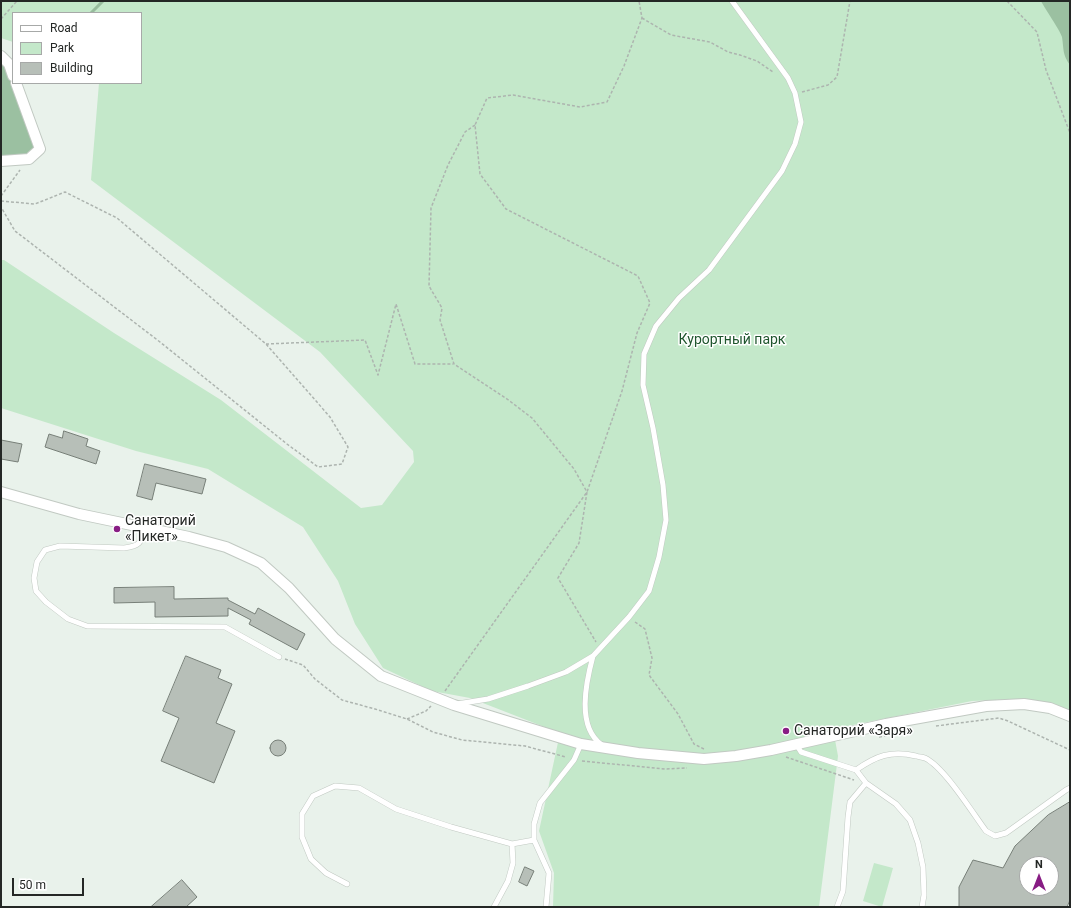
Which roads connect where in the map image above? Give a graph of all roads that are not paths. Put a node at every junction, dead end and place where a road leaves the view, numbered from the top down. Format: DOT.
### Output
graph roads {
  1 [pos="732,1"];
  2 [pos="1,56"];
  3 [pos="12,73"];
  4 [pos="16,84"];
  5 [pos="1,161"];
  6 [pos="1,492"];
  7 [pos="145,528"];
  8 [pos="593,656"];
  9 [pos="279,657"];
  10 [pos="454,705"];
  11 [pos="1070,716"];
  12 [pos="581,744"];
  13 [pos="796,744"];
  14 [pos="606,749"];
  15 [pos="856,770"];
  16 [pos="866,783"];
  17 [pos="1070,788"];
  18 [pos="534,840"];
  19 [pos="512,844"];
  20 [pos="347,884"];
  21 [pos="494,907"];
  22 [pos="546,907"];
  23 [pos="837,907"];
  24 [pos="922,907"];
  1 -- 8 [label="lane"];
  2 -- 3 [label="street"];
  4 -- 5 [label="street"];
  6 -- 7 [label="street"];
  7 -- 9 [label="lane"];
  7 -- 10 [label="street"];
  8 -- 10 [label="lane"];
  8 -- 14 [label="lane"];
  10 -- 12 [label="street"];
  11 -- 13 [label="street"];
  12 -- 14 [label="street"];
  12 -- 18 [label="lane"];
  13 -- 14 [label="street"];
  13 -- 15 [label="lane"];
  15 -- 16 [label="lane"];
  15 -- 17 [label="lane"];
  16 -- 23 [label="lane"];
  16 -- 24 [label="lane"];
  18 -- 19 [label="lane"];
  18 -- 22 [label="lane"];
  19 -- 20 [label="lane"];
  19 -- 21 [label="lane"];
}
